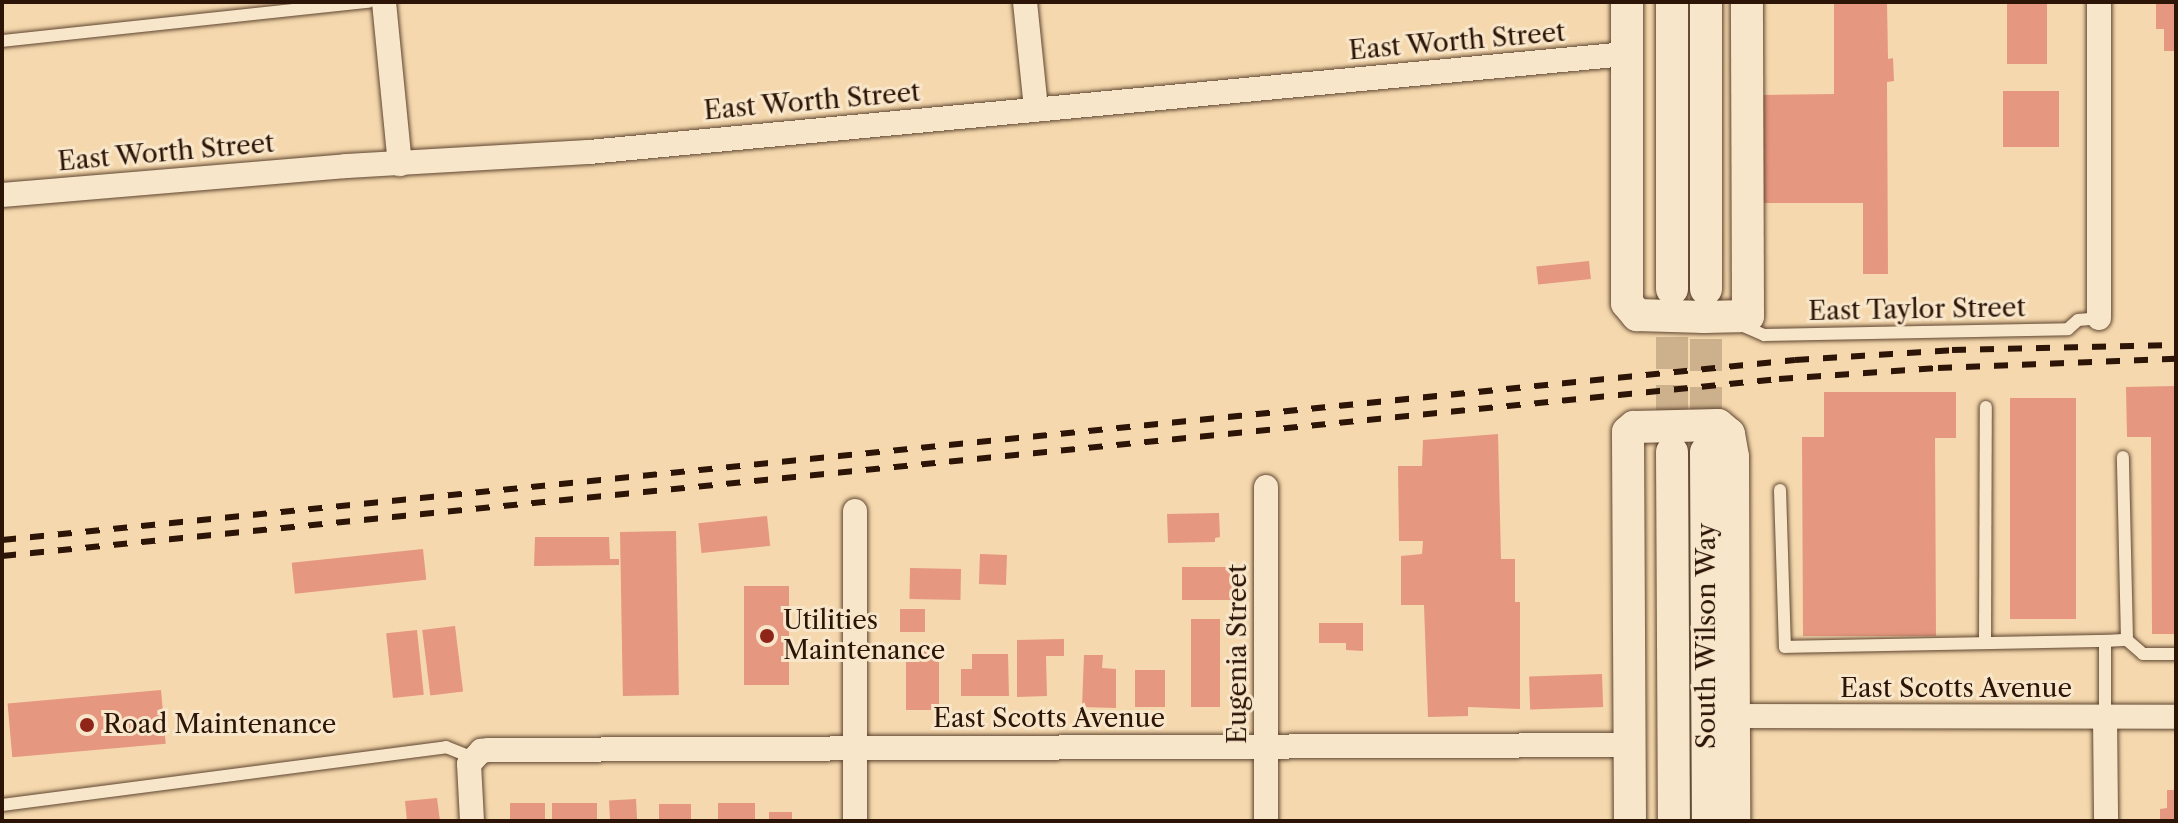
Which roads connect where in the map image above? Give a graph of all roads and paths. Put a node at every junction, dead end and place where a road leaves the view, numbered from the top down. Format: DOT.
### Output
graph roads {
  1 [pos="369,2"];
  2 [pos="384,2"];
  3 [pos="1025,2"];
  4 [pos="1627,2"];
  5 [pos="1672,2"];
  6 [pos="1706,2"];
  7 [pos="1747,2"];
  8 [pos="2099,2"];
  9 [pos="2,41"];
  10 [pos="1626,54"];
  11 [pos="1036,109"];
  12 [pos="400,164"];
  13 [pos="2,195"];
  14 [pos="1672,289"];
  15 [pos="1706,289"];
  16 [pos="1748,316"];
  17 [pos="2099,318"];
  18 [pos="1986,407"];
  19 [pos="1672,452"];
  20 [pos="1706,452"];
  21 [pos="2123,457"];
  22 [pos="1266,487"];
  23 [pos="1780,490"];
  24 [pos="855,511"];
  25 [pos="2127,640"];
  26 [pos="2105,641"];
  27 [pos="1985,643"];
  28 [pos="2176,654"];
  29 [pos="1736,716"];
  30 [pos="2105,717"];
  31 [pos="2176,717"];
  32 [pos="1629,745"];
  33 [pos="855,747"];
  34 [pos="1266,747"];
  35 [pos="473,758"];
  36 [pos="2,805"];
  37 [pos="472,821"];
  38 [pos="855,821"];
  39 [pos="1266,821"];
  40 [pos="1630,821"];
  41 [pos="1674,821"];
  42 [pos="1708,821"];
  43 [pos="1734,821"];
  44 [pos="2106,821"];
  1 -- 9 [label="lane"];
  2 -- 12 [label="street"];
  3 -- 11 [label="street"];
  4 -- 10 [label="main road"];
  5 -- 14 [label="main road"];
  6 -- 15 [label="main road"];
  7 -- 16 [label="main road"];
  8 -- 17 [label="street"];
  10 -- 11 [label="street, East Worth Street"];
  10 -- 16 [label="main road"];
  11 -- 12 [label="street, East Worth Street"];
  12 -- 13 [label="street, East Worth Street"];
  16 -- 17 [label="lane, East Taylor Street"];
  18 -- 27 [label="lane"];
  19 -- 41 [label="main road, South Wilson Way"];
  20 -- 42 [label="main road, South Wilson Way"];
  21 -- 25 [label="lane"];
  22 -- 34 [label="street, Eugenia Street"];
  23 -- 27 [label="lane"];
  24 -- 33 [label="street"];
  25 -- 26 [label="lane"];
  25 -- 28 [label="lane"];
  26 -- 27 [label="lane"];
  26 -- 30 [label="lane"];
  29 -- 30 [label="street, East Scotts Avenue"];
  29 -- 32 [label="main road"];
  29 -- 43 [label="main road"];
  30 -- 31 [label="street, East Scotts Avenue"];
  30 -- 44 [label="street"];
  32 -- 34 [label="street, East Scotts Avenue"];
  32 -- 40 [label="main road"];
  33 -- 34 [label="street, East Scotts Avenue"];
  33 -- 35 [label="street, East Scotts Avenue"];
  33 -- 38 [label="street"];
  34 -- 39 [label="street, Eugenia Street"];
  35 -- 36 [label="lane"];
  35 -- 37 [label="street"];
}
